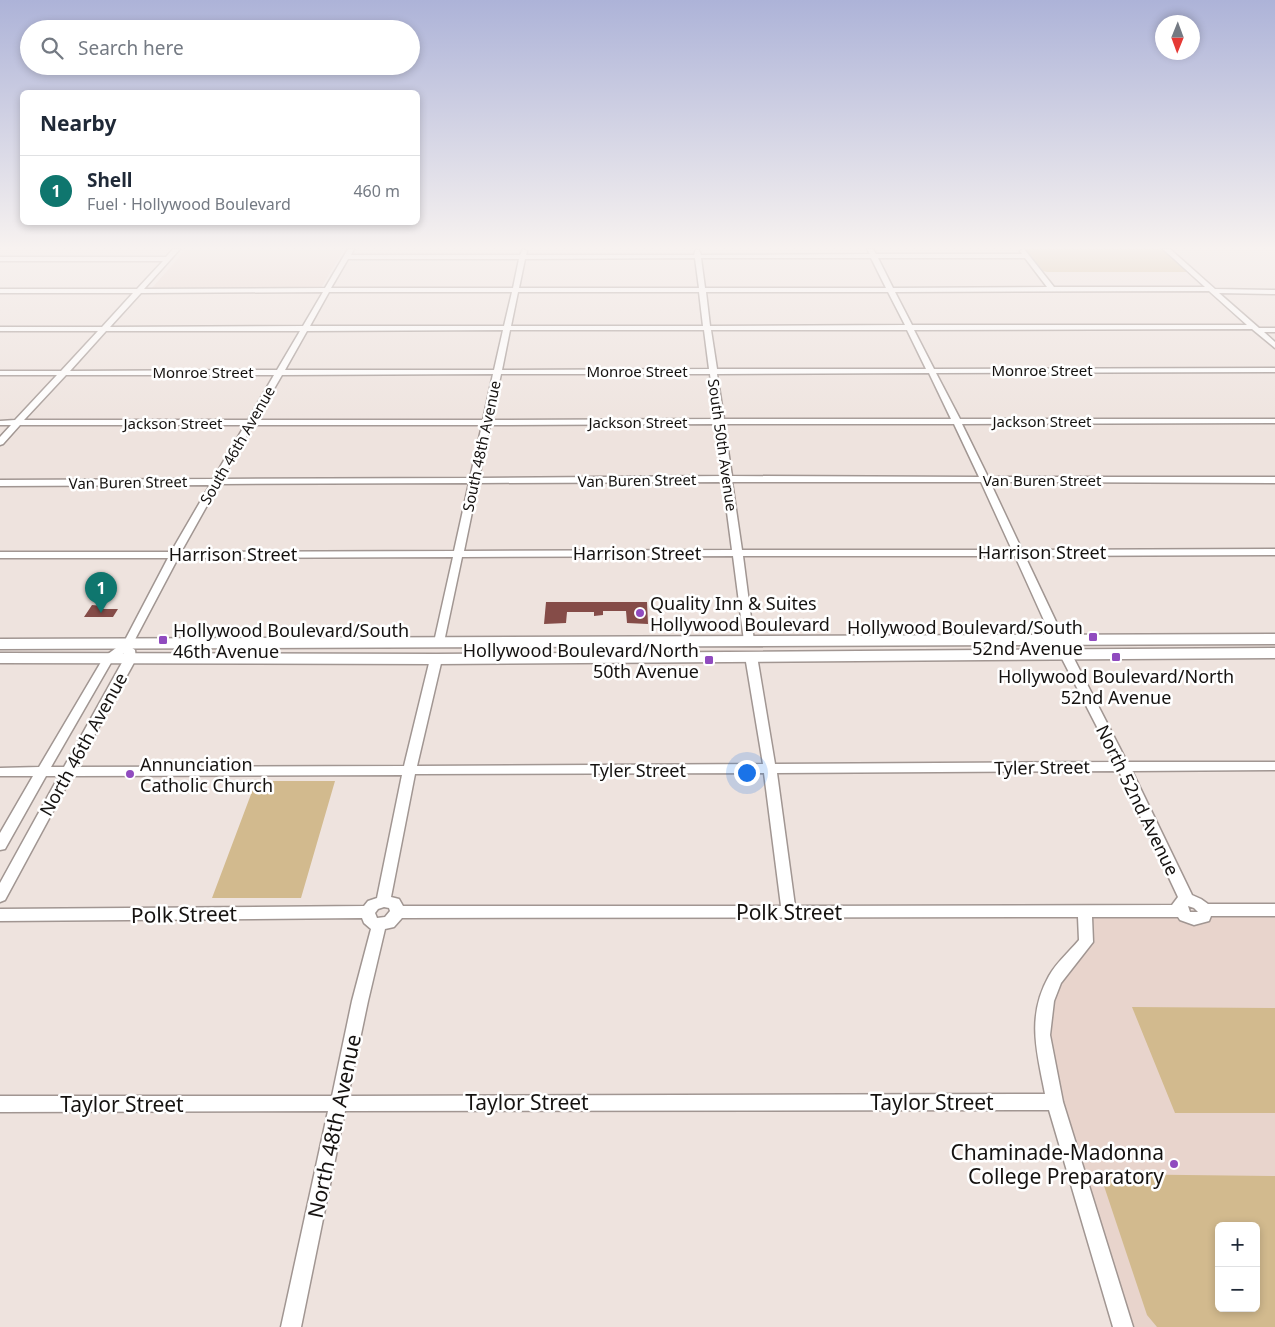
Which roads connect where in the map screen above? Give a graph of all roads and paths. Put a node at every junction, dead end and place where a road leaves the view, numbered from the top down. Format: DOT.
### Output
graph roads {
  1 [pos="120,311"];
  2 [pos="315,311"];
  3 [pos="511,311"];
  4 [pos="705,311"];
  5 [pos="900,311"];
  6 [pos="1236,311"];
  7 [pos="507,328"];
  8 [pos="707,328"];
  9 [pos="909,328"];
  10 [pos="1255,328"];
  11 [pos="103,329"];
  12 [pos="305,329"];
  13 [pos="0,330"];
  14 [pos="1275,330"];
  15 [pos="1275,346"];
  16 [pos="931,370"];
  17 [pos="1275,370"];
  18 [pos="497,371"];
  19 [pos="713,371"];
  20 [pos="280,372"];
  21 [pos="0,373"];
  22 [pos="62,373"];
  23 [pos="956,421"];
  24 [pos="1275,421"];
  25 [pos="486,422"];
  26 [pos="720,422"];
  27 [pos="0,423"];
  28 [pos="17,423"];
  29 [pos="250,423"];
  30 [pos="0,442"];
  31 [pos="728,479"];
  32 [pos="984,480"];
  33 [pos="1275,480"];
  34 [pos="217,481"];
  35 [pos="474,482"];
  36 [pos="0,483"];
  37 [pos="1018,552"];
  38 [pos="1275,552"];
  39 [pos="737,553"];
  40 [pos="457,554"];
  41 [pos="0,555"];
  42 [pos="174,555"];
  43 [pos="1275,639"];
  44 [pos="439,642"];
  45 [pos="536,642"];
  46 [pos="0,644"];
  47 [pos="1062,647"];
  48 [pos="750,649"];
  49 [pos="129,651"];
  50 [pos="1275,653"];
  51 [pos="0,658"];
  52 [pos="436,658"];
  53 [pos="108,659"];
  54 [pos="348,659"];
  55 [pos="1123,766"];
  56 [pos="1275,766"];
  57 [pos="770,769"];
  58 [pos="409,771"];
  59 [pos="0,772"];
  60 [pos="42,772"];
  61 [pos="69,772"];
  62 [pos="0,844"];
  63 [pos="0,896"];
  64 [pos="383,901"];
  65 [pos="1184,905"];
  66 [pos="1275,910"];
  67 [pos="1085,911"];
  68 [pos="398,912"];
  69 [pos="789,912"];
  70 [pos="0,915"];
  71 [pos="373,918"];
  72 [pos="339,1102"];
  73 [pos="1055,1102"];
  74 [pos="0,1104"];
  75 [pos="290,1327"];
  76 [pos="1123,1327"];
  1 -- 11 [label="street"];
  2 -- 12 [label="street, South 46th Avenue"];
  3 -- 7 [label="street, South 48th Avenue"];
  4 -- 8 [label="street, South 50th Avenue"];
  5 -- 9 [label="street, North 52nd Avenue"];
  6 -- 10 [label="street"];
  7 -- 8 [label="street"];
  7 -- 12 [label="street"];
  7 -- 18 [label="street, South 48th Avenue"];
  8 -- 9 [label="street"];
  8 -- 19 [label="street, South 50th Avenue"];
  9 -- 10 [label="street"];
  9 -- 16 [label="street, North 52nd Avenue"];
  10 -- 14 [label="street"];
  10 -- 15 [label="street"];
  11 -- 12 [label="street"];
  11 -- 13 [label="street"];
  11 -- 22 [label="street"];
  12 -- 20 [label="street, South 46th Avenue"];
  16 -- 17 [label="street, Monroe Street"];
  16 -- 19 [label="street, Monroe Street"];
  16 -- 23 [label="street, North 52nd Avenue"];
  18 -- 19 [label="street, Monroe Street"];
  18 -- 20 [label="street, Monroe Street"];
  18 -- 25 [label="street, South 48th Avenue"];
  19 -- 26 [label="street, South 50th Avenue"];
  20 -- 22 [label="street, Monroe Street"];
  20 -- 29 [label="street, South 46th Avenue"];
  21 -- 22 [label="street, Monroe Street"];
  22 -- 28 [label="street"];
  23 -- 24 [label="street, Jackson Street"];
  23 -- 26 [label="street, Jackson Street"];
  23 -- 32 [label="street, North 52nd Avenue"];
  25 -- 26 [label="street, Jackson Street"];
  25 -- 29 [label="street, Jackson Street"];
  25 -- 35 [label="street, South 48th Avenue"];
  26 -- 31 [label="street, South 50th Avenue"];
  27 -- 28 [label="street, Jackson Street"];
  28 -- 29 [label="street, Jackson Street"];
  28 -- 30 [label="street"];
  29 -- 34 [label="street, South 46th Avenue"];
  31 -- 32 [label="street, Van Buren Street"];
  31 -- 35 [label="street, Van Buren Street"];
  31 -- 39 [label="street, South 50th Avenue"];
  32 -- 33 [label="street, Van Buren Street"];
  32 -- 37 [label="street, North 52nd Avenue"];
  34 -- 35 [label="street, Van Buren Street"];
  34 -- 36 [label="street, Van Buren Street"];
  34 -- 42 [label="street, South 46th Avenue"];
  35 -- 40 [label="street, South 48th Avenue"];
  37 -- 38 [label="street, Harrison Street"];
  37 -- 39 [label="street, Harrison Street"];
  37 -- 47 [label="street, North 52nd Avenue"];
  39 -- 40 [label="street, Harrison Street"];
  39 -- 48 [label="street, South 50th Avenue"];
  40 -- 42 [label="street, Harrison Street"];
  40 -- 44 [label="street, South 48th Avenue"];
  41 -- 42 [label="street, Harrison Street"];
  42 -- 49 [label="street, South 46th Avenue"];
  43 -- 47 [label="highway"];
  44 -- 45 [label="highway"];
  44 -- 49 [label="highway"];
  44 -- 54 [label="highway"];
  45 -- 48 [label="highway"];
  45 -- 52 [label="highway"];
  46 -- 49 [label="highway"];
  47 -- 48 [label="highway"];
  47 -- 48 [label="highway"];
  47 -- 50 [label="highway"];
  47 -- 55 [label="street, North 52nd Avenue"];
  48 -- 52 [label="highway"];
  48 -- 57 [label="street, South 50th Avenue"];
  49 -- 53 [label="highway"];
  49 -- 54 [label="highway"];
  49 -- 61 [label="street, North 46th Avenue"];
  51 -- 53 [label="highway"];
  52 -- 54 [label="highway"];
  52 -- 58 [label="street"];
  53 -- 60 [label="street, North 46th Avenue"];
  55 -- 56 [label="street, Tyler Street"];
  55 -- 57 [label="street, Tyler Street"];
  55 -- 65 [label="street, North 52nd Avenue"];
  57 -- 58 [label="street, Tyler Street"];
  57 -- 69 [label="street, South 50th Avenue"];
  58 -- 61 [label="street, Tyler Street"];
  58 -- 64 [label="street"];
  59 -- 60 [label="street, Tyler Street"];
  60 -- 61 [label="street, Tyler Street"];
  60 -- 62 [label="street, North 46th Avenue"];
  61 -- 63 [label="street, North 46th Avenue"];
  64 -- 68 [label="street"];
  64 -- 71 [label="street"];
  65 -- 66 [label="street, Polk Street"];
  65 -- 67 [label="street, Polk Street"];
  67 -- 69 [label="street, Polk Street"];
  67 -- 73 [label="street"];
  68 -- 69 [label="street, Polk Street"];
  68 -- 71 [label="street"];
  70 -- 71 [label="street, Polk Street"];
  71 -- 72 [label="street, North 48th Avenue"];
  72 -- 73 [label="street, Taylor Street"];
  72 -- 74 [label="street, Taylor Street"];
  72 -- 75 [label="street, North 48th Avenue"];
  73 -- 76 [label="street"];
}
